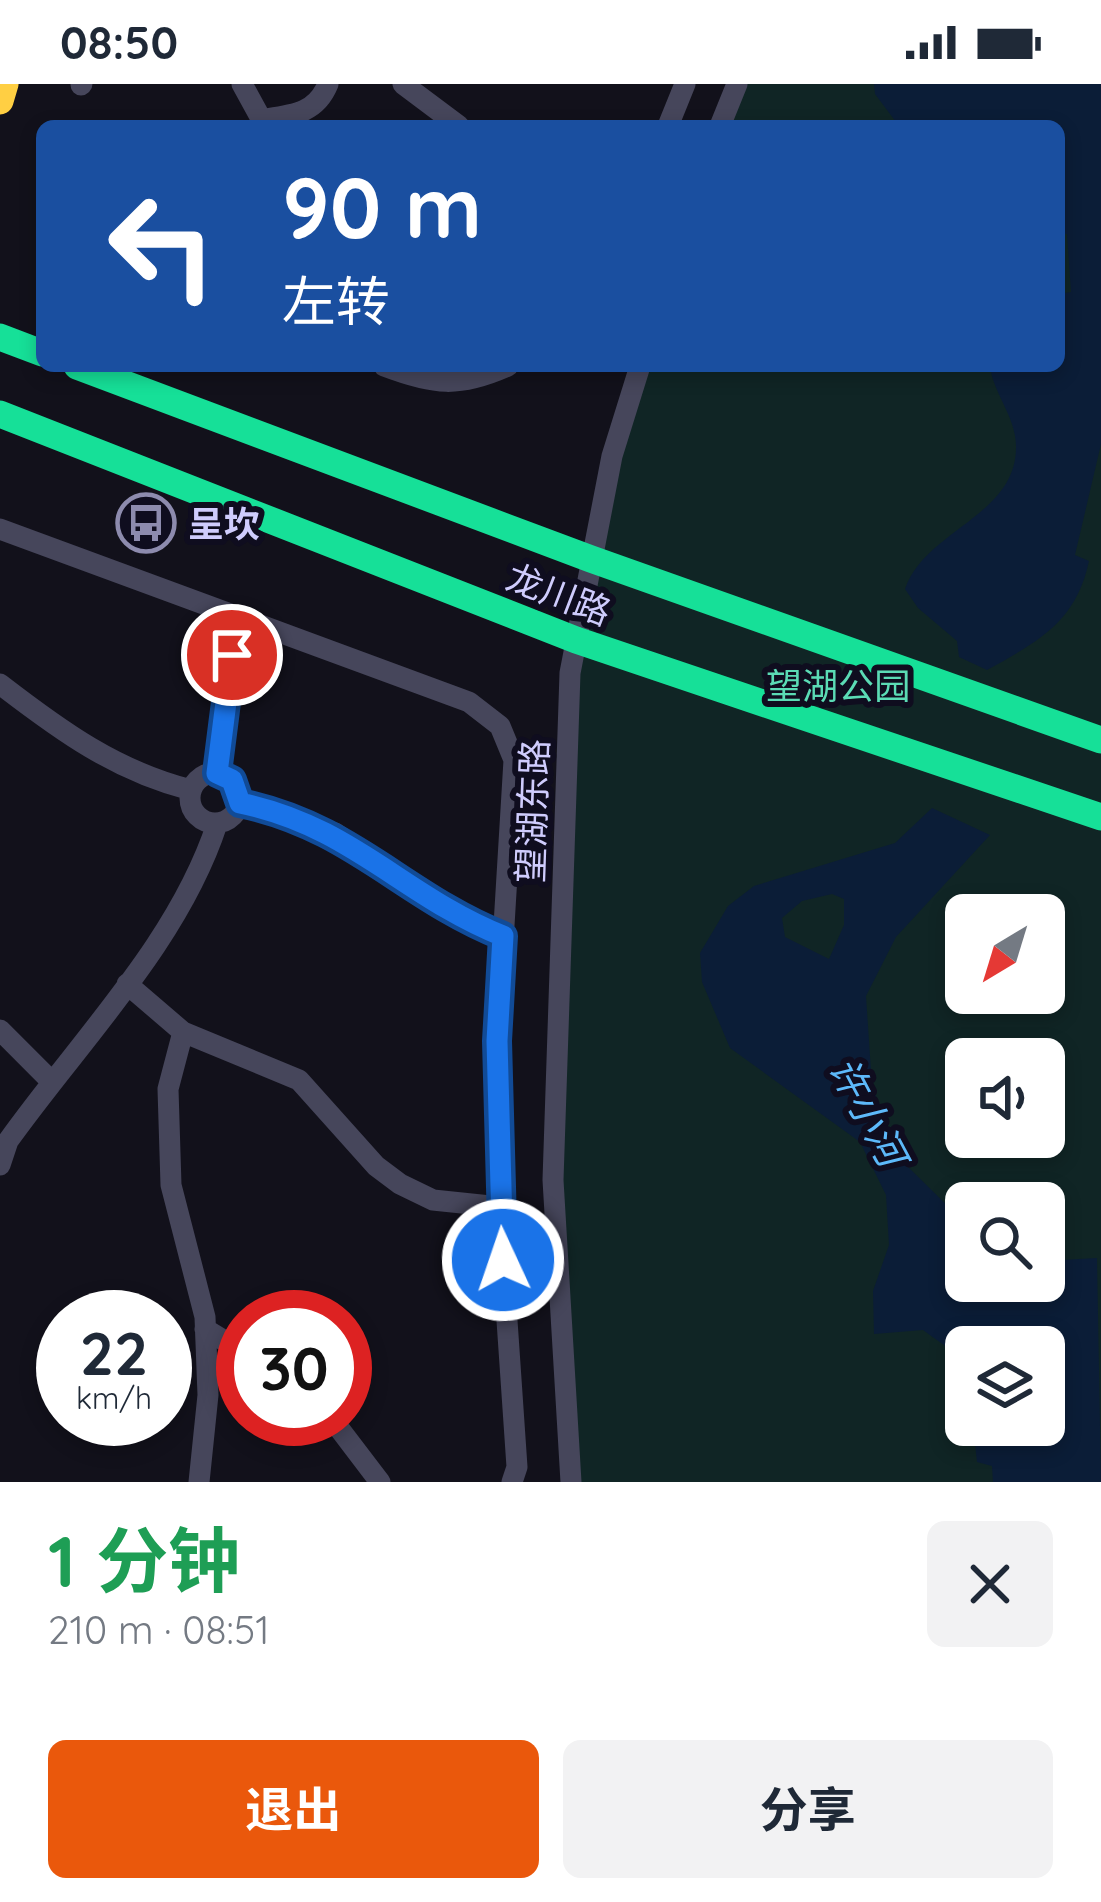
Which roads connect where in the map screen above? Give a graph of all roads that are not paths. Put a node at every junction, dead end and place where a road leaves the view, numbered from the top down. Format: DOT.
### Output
graph roads {
  1 [pos="5,84"];
  2 [pos="242,84"];
  3 [pos="328,84"];
  4 [pos="404,84"];
  5 [pos="685,84"];
  6 [pos="737,84"];
  7 [pos="0,101"];
  8 [pos="264,120"];
  9 [pos="272,120"];
  10 [pos="451,120"];
  11 [pos="670,120"];
  12 [pos="722,120"];
  13 [pos="0,337"];
  14 [pos="36,351"];
  15 [pos="93,372"];
  16 [pos="399,372"];
  17 [pos="494,372"];
  18 [pos="638,372"];
  19 [pos="0,414"];
  20 [pos="0,529"];
  21 [pos="591,559"];
  22 [pos="237,616"];
  23 [pos="576,640"];
  24 [pos="0,684"];
  25 [pos="1101,740"];
  26 [pos="217,773"];
  27 [pos="191,790"];
  28 [pos="240,803"];
  29 [pos="1101,818"];
  30 [pos="217,824"];
  31 [pos="503,936"];
  32 [pos="127,983"];
  33 [pos="0,1030"];
  34 [pos="183,1032"];
  35 [pos="51,1081"];
  36 [pos="0,1165"];
  37 [pos="500,1208"];
  38 [pos="206,1329"];
  39 [pos="216,1335"];
  40 [pos="353,1446"];
  41 [pos="199,1482"];
  42 [pos="380,1482"];
  43 [pos="512,1482"];
  44 [pos="572,1482"];
  1 -- 7 [label="main road"];
  2 -- 8 [label="street"];
  3 -- 9 [label="street"];
  4 -- 10 [label="street"];
  5 -- 11 [label="street"];
  6 -- 12 [label="street"];
  13 -- 14 [label="main road"];
  15 -- 21 [label="main road, 龙川路"];
  16 -- 17 [label="street"];
  18 -- 21 [label="street, 望湖东路"];
  19 -- 23 [label="main road, 龙川路"];
  20 -- 22 [label="street"];
  21 -- 23 [label="street, 望湖东路"];
  21 -- 25 [label="main road, 龙川路"];
  22 -- 26 [label="street"];
  22 -- 31 [label="street"];
  23 -- 29 [label="main road, 龙川路"];
  23 -- 44 [label="street, 望湖东路"];
  24 -- 27 [label="street"];
  26 -- 27 [label="street"];
  26 -- 28 [label="street"];
  27 -- 30 [label="street"];
  28 -- 30 [label="street"];
  28 -- 31 [label="street"];
  30 -- 32 [label="street"];
  31 -- 37 [label="street"];
  32 -- 34 [label="street"];
  32 -- 35 [label="street"];
  33 -- 35 [label="street"];
  34 -- 37 [label="street"];
  34 -- 38 [label="street"];
  35 -- 36 [label="street"];
  37 -- 43 [label="street"];
  38 -- 39 [label="street"];
  38 -- 41 [label="street"];
  40 -- 42 [label="street"];
}
